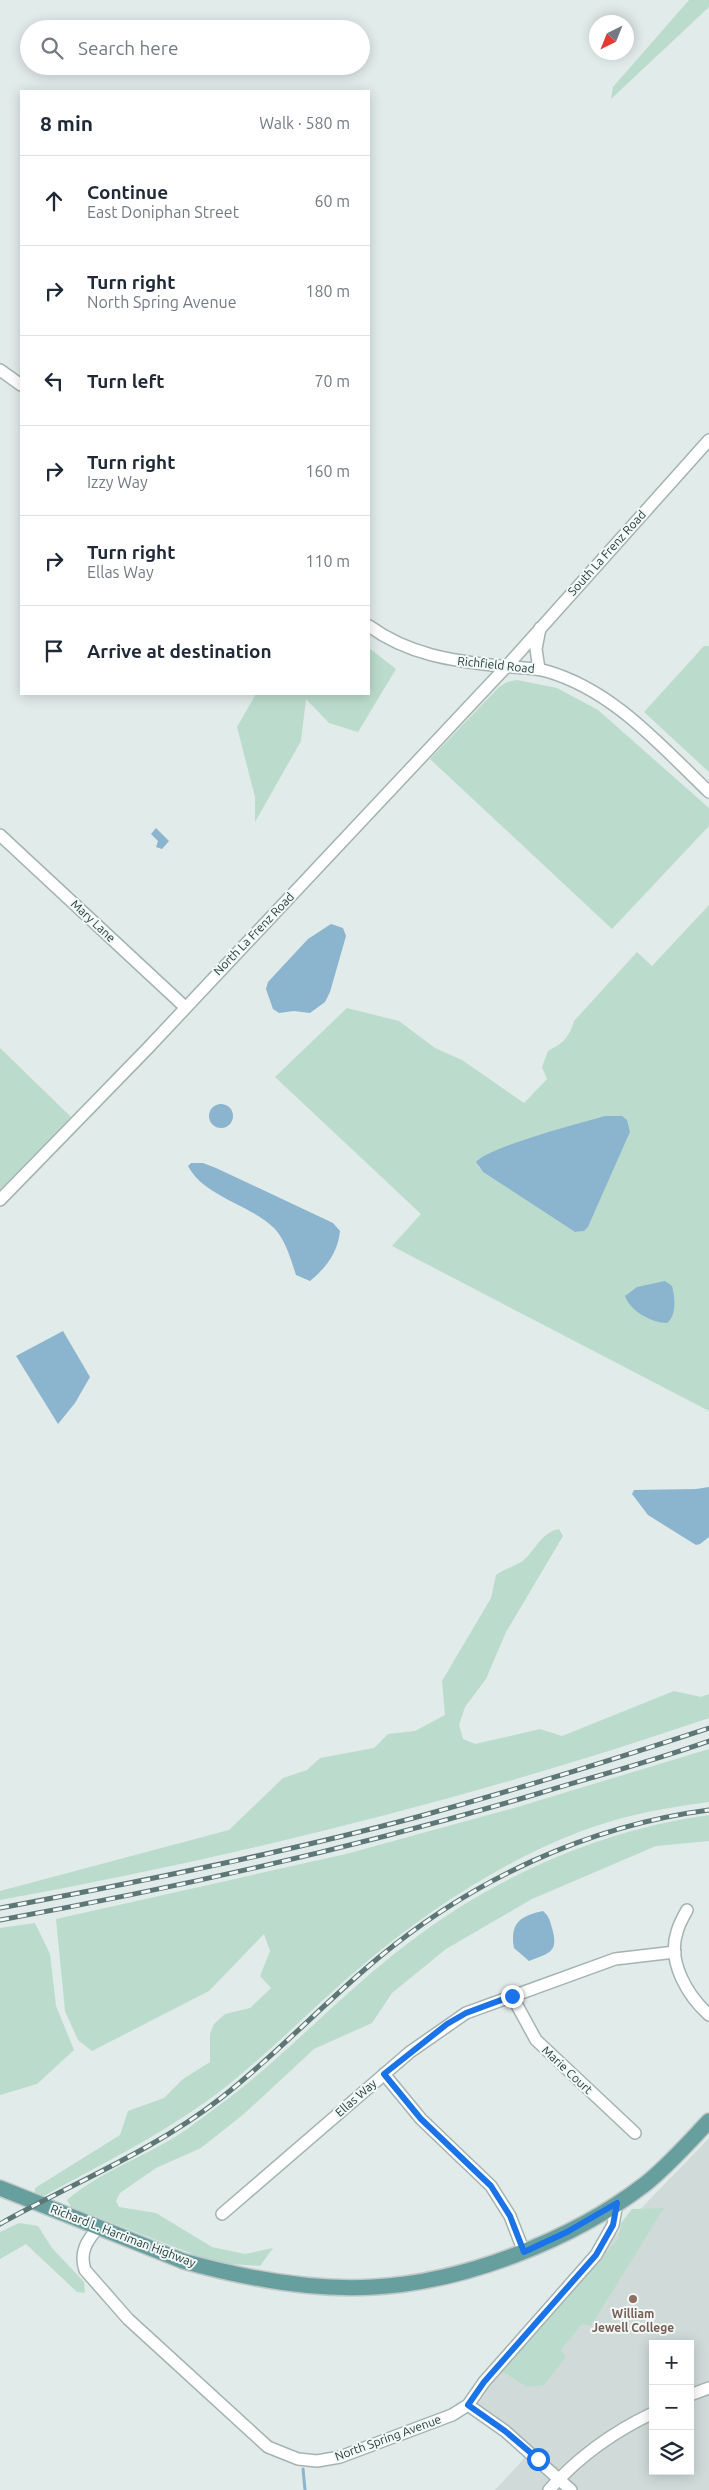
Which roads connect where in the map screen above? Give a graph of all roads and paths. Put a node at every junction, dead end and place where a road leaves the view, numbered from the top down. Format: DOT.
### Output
graph roads {
  1 [pos="0,370"];
  2 [pos="20,384"];
  3 [pos="709,440"];
  4 [pos="370,627"];
  5 [pos="540,627"];
  6 [pos="506,667"];
  7 [pos="539,669"];
  8 [pos="709,792"];
  9 [pos="0,835"];
  10 [pos="185,1007"];
  11 [pos="0,1200"];
  12 [pos="686,1910"];
  13 [pos="675,1952"];
  14 [pos="512,1996"];
  15 [pos="709,2015"];
  16 [pos="384,2074"];
  17 [pos="709,2121"];
  18 [pos="635,2133"];
  19 [pos="0,2188"];
  20 [pos="617,2203"];
  21 [pos="222,2214"];
  22 [pos="99,2227"];
  23 [pos="524,2252"];
  24 [pos="709,2388"];
  25 [pos="694,2394"];
  26 [pos="468,2405"];
  27 [pos="649,2415"];
  28 [pos="559,2479"];
  29 [pos="549,2490"];
  30 [pos="571,2490"];
  1 -- 2 [label="street"];
  3 -- 5 [label="street, South La Frenz Road"];
  4 -- 6 [label="street, Richfield Road"];
  5 -- 6 [label="street, South La Frenz Road"];
  5 -- 7 [label="street"];
  6 -- 7 [label="street, Richfield Road"];
  6 -- 10 [label="street, North La Frenz Road"];
  7 -- 8 [label="street, Richfield Road"];
  9 -- 10 [label="street, Mary Lane"];
  10 -- 11 [label="street, North La Frenz Road"];
  12 -- 13 [label="street"];
  13 -- 14 [label="street, Ellas Way"];
  13 -- 15 [label="street"];
  14 -- 16 [label="street, Ellas Way"];
  14 -- 18 [label="street, Marie Court"];
  16 -- 21 [label="street, Ellas Way"];
  16 -- 23 [label="street"];
  17 -- 20 [label="main road, Richard L. Harriman Highway"];
  19 -- 22 [label="main road, Richard L. Harriman Highway"];
  20 -- 23 [label="main road, Richard L. Harriman Highway"];
  20 -- 26 [label="street, North Spring Avenue"];
  22 -- 23 [label="main road, Richard L. Harriman Highway"];
  22 -- 26 [label="street, North Spring Avenue"];
  24 -- 25 [label="street"];
  26 -- 28 [label="street"];
  27 -- 28 [label="street"];
  28 -- 29 [label="street"];
  28 -- 30 [label="street"];
}
